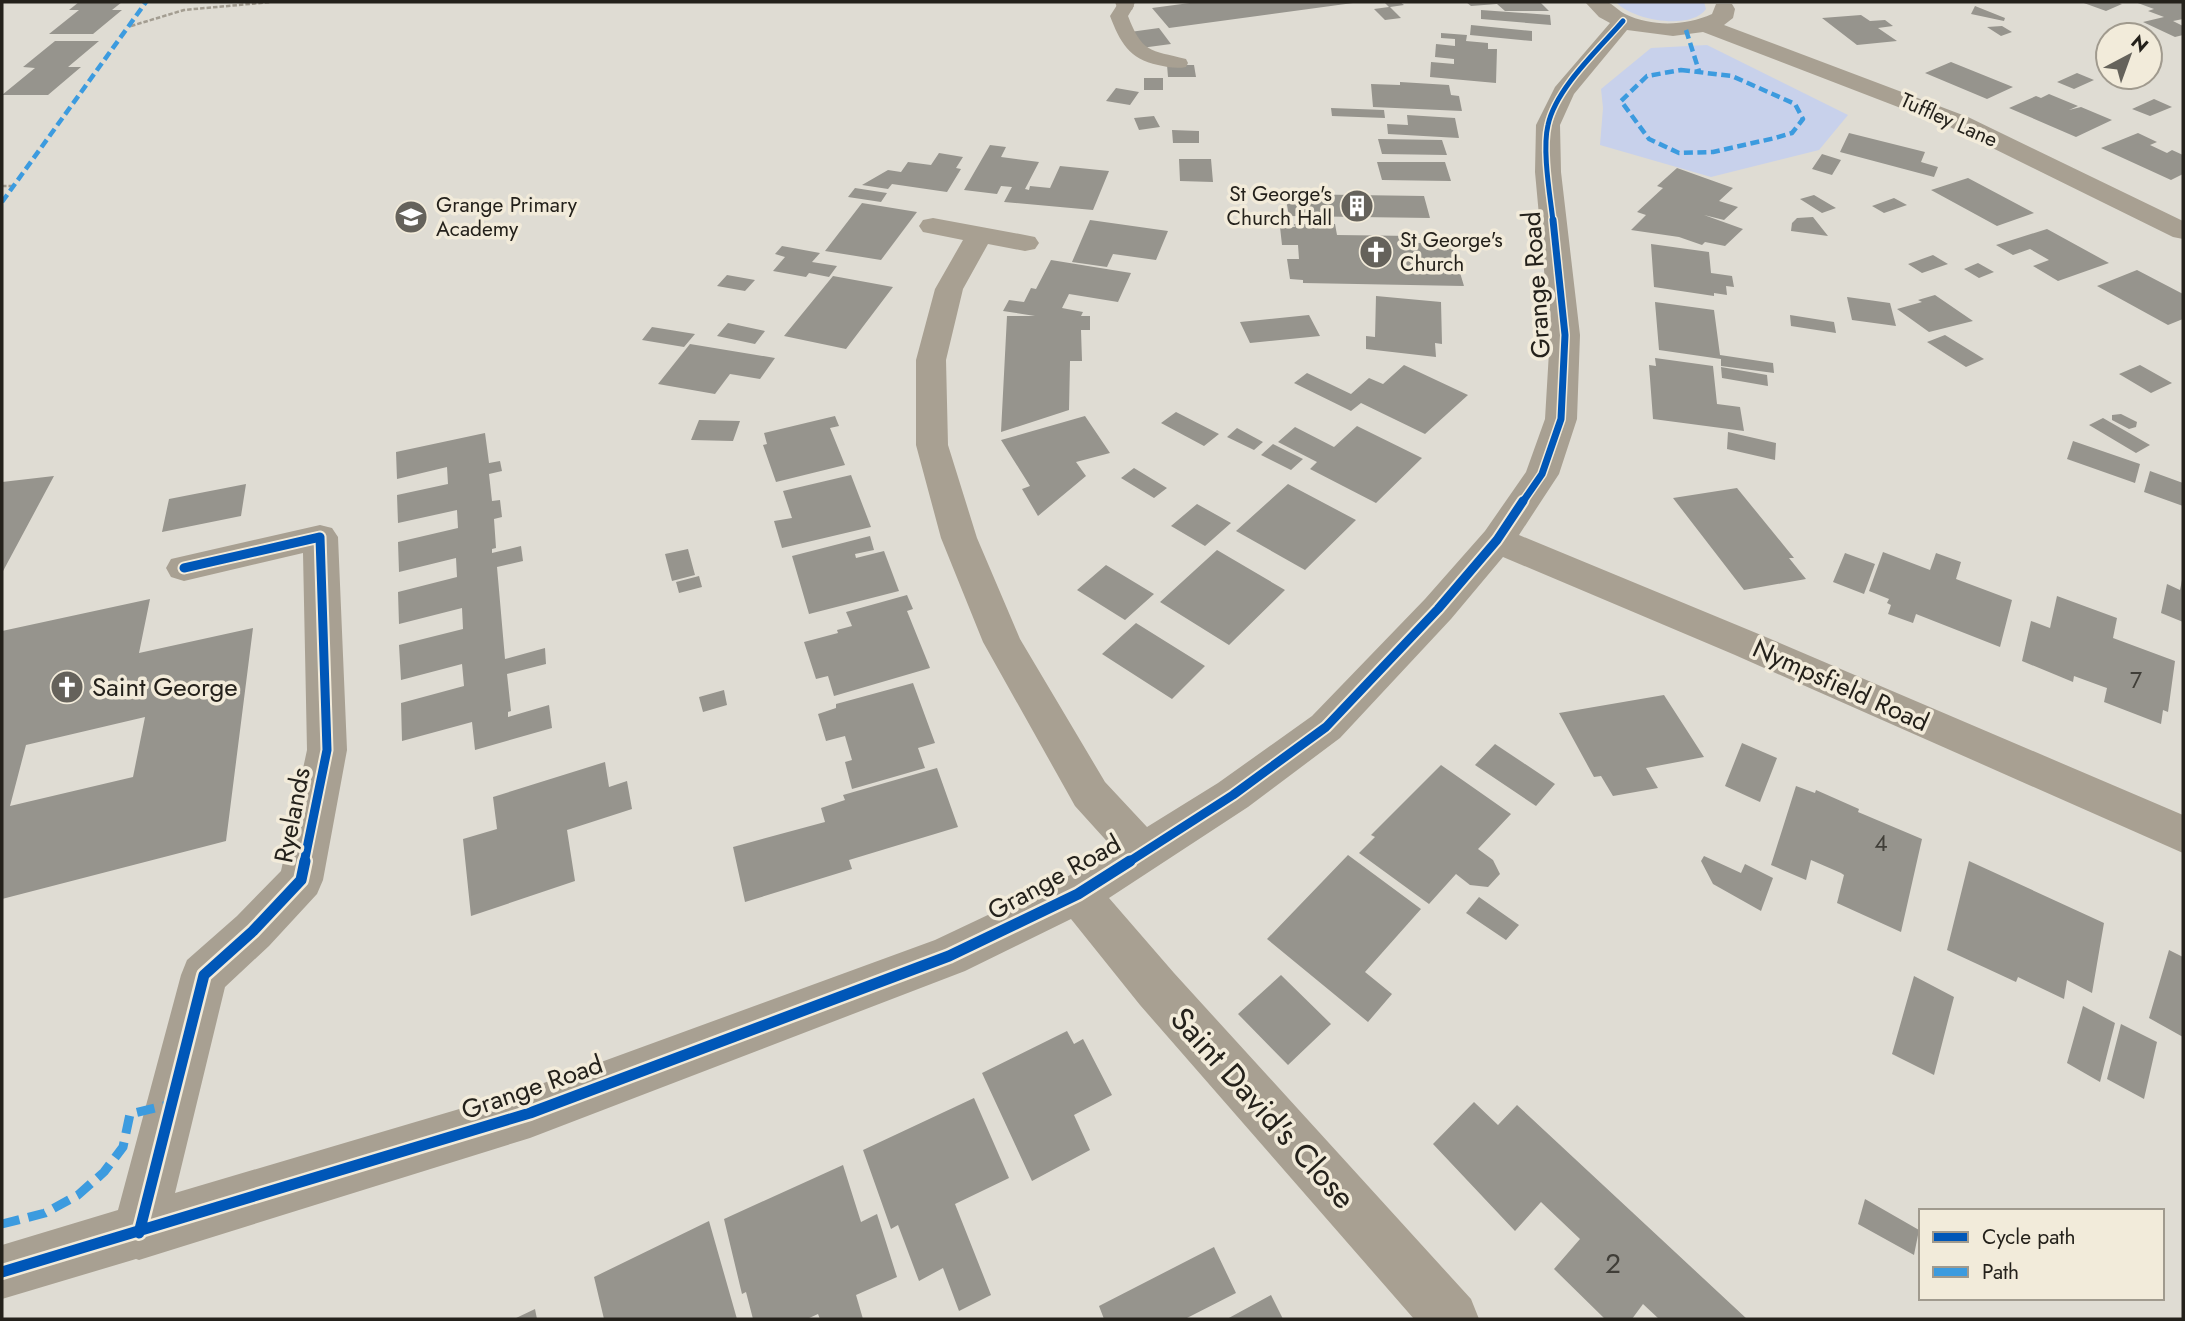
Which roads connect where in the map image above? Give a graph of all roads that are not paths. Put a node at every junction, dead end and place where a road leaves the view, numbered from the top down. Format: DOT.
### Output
graph roads {
  1 [pos="1719,2"];
  2 [pos="1125,4"];
  3 [pos="1609,11"];
  4 [pos="1708,26"];
  5 [pos="1179,63"];
  6 [pos="933,226"];
  7 [pos="2183,231"];
  8 [pos="979,235"];
  9 [pos="1025,243"];
  10 [pos="1497,540"];
  11 [pos="184,568"];
  12 [pos="2183,835"];
  13 [pos="1143,852"];
  14 [pos="1078,894"];
  15 [pos="139,1233"];
  16 [pos="2,1272"];
  17 [pos="1451,1319"];
  1 -- 4 [label="street"];
  2 -- 5 [label="lane"];
  3 -- 4 [label="street"];
  3 -- 10 [label="street, Grange Road"];
  4 -- 7 [label="street, Tuffley Lane"];
  6 -- 8 [label="street"];
  8 -- 9 [label="street"];
  8 -- 13 [label="street"];
  10 -- 12 [label="street, Nympsfield Road"];
  10 -- 13 [label="street, Grange Road"];
  11 -- 15 [label="street, Ryelands"];
  13 -- 14 [label="street, Grange Road"];
  14 -- 15 [label="street, Grange Road"];
  14 -- 17 [label="street, Saint David's Close"];
  15 -- 16 [label="street, Grange Road"];
}
